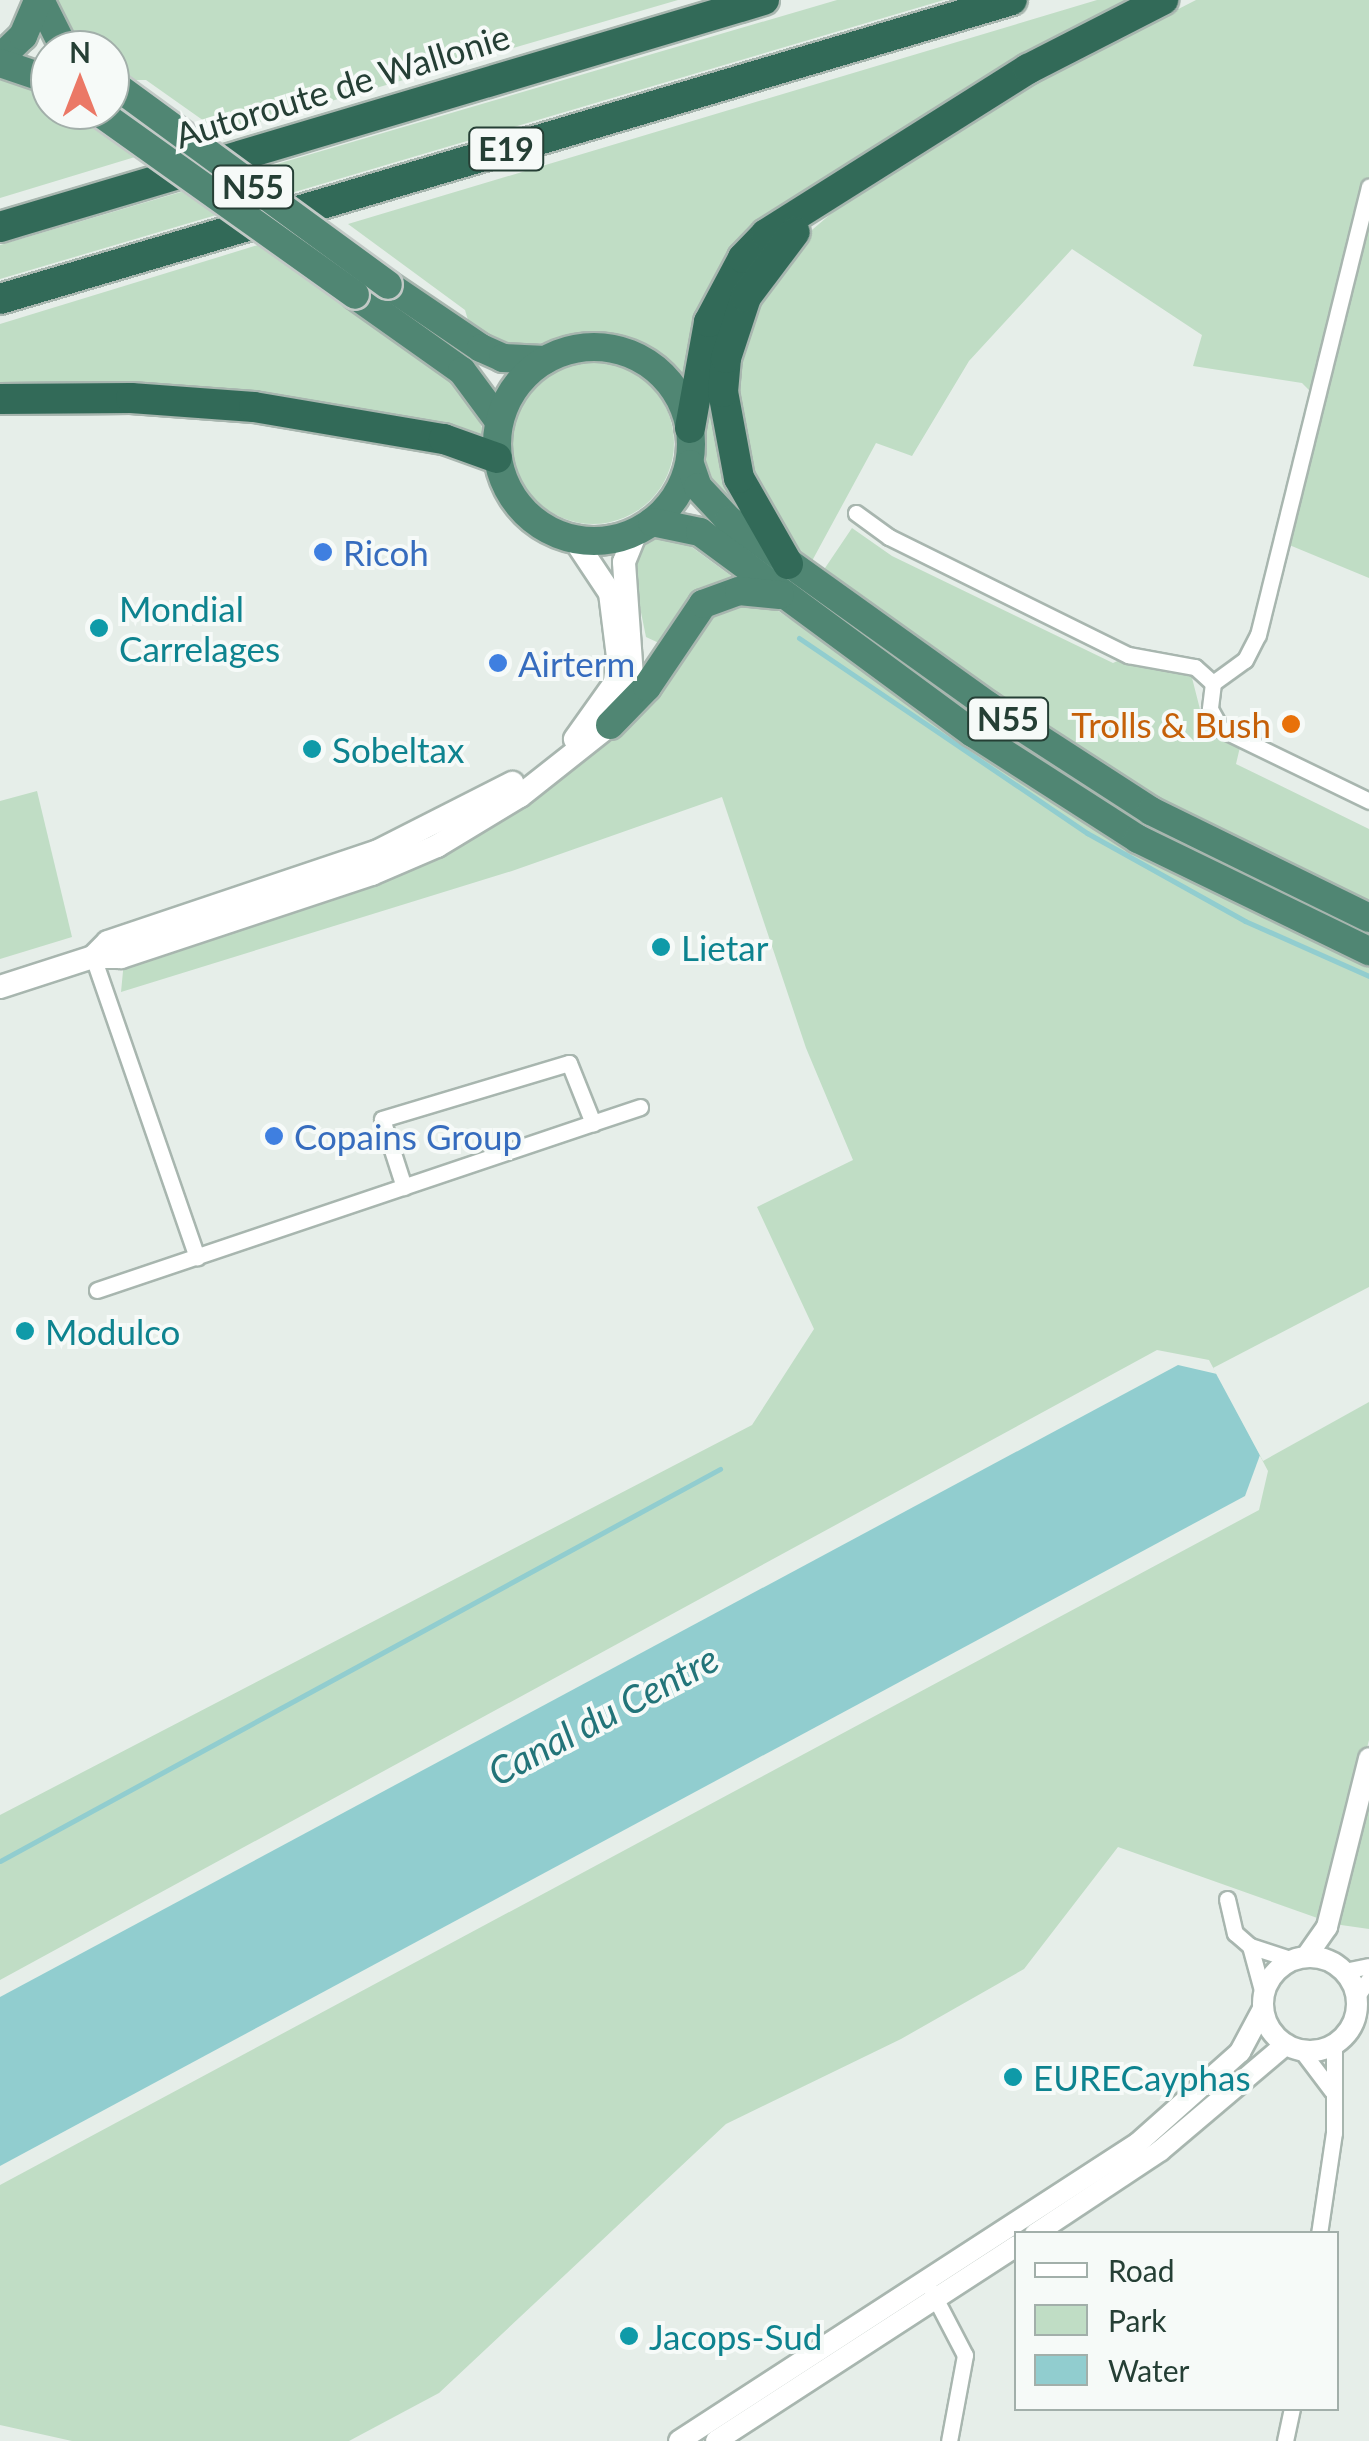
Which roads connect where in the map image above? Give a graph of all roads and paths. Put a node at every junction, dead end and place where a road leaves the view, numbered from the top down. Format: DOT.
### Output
graph roads {
  1 [pos="39,0"];
  2 [pos="764,0"];
  3 [pos="1012,0"];
  4 [pos="1163,0"];
  5 [pos="55,30"];
  6 [pos="0,61"];
  7 [pos="30,72"];
  8 [pos="130,97"];
  9 [pos="124,130"];
  10 [pos="846,184"];
  11 [pos="1369,187"];
  12 [pos="0,227"];
  13 [pos="0,299"];
  14 [pos="545,360"];
  15 [pos="0,399"];
  16 [pos="499,421"];
  17 [pos="690,428"];
  18 [pos="497,458"];
  19 [pos="690,464"];
  20 [pos="856,512"];
  21 [pos="644,527"];
  22 [pos="574,539"];
  23 [pos="788,564"];
  24 [pos="780,596"];
  25 [pos="1212,682"];
  26 [pos="610,726"];
  27 [pos="1369,801"];
  28 [pos="1369,918"];
  29 [pos="1369,951"];
  30 [pos="94,957"];
  31 [pos="0,987"];
  32 [pos="640,1107"];
  33 [pos="593,1123"];
  34 [pos="404,1187"];
  35 [pos="197,1256"];
  36 [pos="97,1290"];
  37 [pos="1369,1758"];
  38 [pos="1227,1899"];
  39 [pos="1250,1946"];
  40 [pos="1299,1958"];
  41 [pos="1369,1966"];
  42 [pos="1344,1971"];
  43 [pos="1363,1987"];
  44 [pos="1263,2001"];
  45 [pos="1334,2044"];
  46 [pos="1293,2047"];
  47 [pos="1332,2091"];
  48 [pos="1040,2231"];
  49 [pos="1319,2231"];
  50 [pos="1014,2247"];
  51 [pos="930,2290"];
  52 [pos="1291,2411"];
  53 [pos="678,2441"];
  54 [pos="716,2441"];
  55 [pos="948,2441"];
  56 [pos="1285,2441"];
  1 -- 5 [label="highway"];
  1 -- 6 [label="highway"];
  2 -- 12 [label="highway, Autoroute de Wallonie / E19"];
  3 -- 13 [label="highway, E19"];
  4 -- 10 [label="highway"];
  6 -- 7 [label="highway"];
  8 -- 14 [label="highway, N55, bridge"];
  9 -- 16 [label="highway, N55, bridge"];
  10 -- 17 [label="highway"];
  10 -- 23 [label="highway"];
  11 -- 25 [label="street"];
  14 -- 16 [label="highway"];
  14 -- 17 [label="highway, N55"];
  15 -- 18 [label="highway"];
  16 -- 18 [label="highway"];
  17 -- 19 [label="highway, N55"];
  18 -- 22 [label="highway"];
  19 -- 21 [label="highway, N55"];
  19 -- 23 [label="highway, N55"];
  20 -- 25 [label="street"];
  21 -- 22 [label="highway, N55"];
  21 -- 24 [label="highway, N55"];
  21 -- 26 [label="main road"];
  22 -- 30 [label="main road"];
  23 -- 28 [label="highway, N55"];
  24 -- 26 [label="highway"];
  24 -- 29 [label="highway, N55"];
  25 -- 27 [label="street"];
  26 -- 30 [label="main road"];
  30 -- 31 [label="main road"];
  30 -- 35 [label="street"];
  32 -- 33 [label="street"];
  33 -- 34 [label="street"];
  33 -- 34 [label="street"];
  34 -- 35 [label="street"];
  35 -- 36 [label="street"];
  37 -- 40 [label="street"];
  38 -- 39 [label="street"];
  39 -- 40 [label="street"];
  39 -- 44 [label="street"];
  40 -- 42 [label="street"];
  40 -- 44 [label="street"];
  41 -- 42 [label="street"];
  42 -- 43 [label="street"];
  43 -- 45 [label="street"];
  44 -- 46 [label="street"];
  44 -- 51 [label="street"];
  45 -- 46 [label="street"];
  45 -- 47 [label="street"];
  46 -- 47 [label="street"];
  46 -- 48 [label="street"];
  47 -- 49 [label="street"];
  50 -- 51 [label="street"];
  51 -- 53 [label="street"];
  51 -- 54 [label="street"];
  51 -- 55 [label="street"];
  52 -- 56 [label="street"];
}
